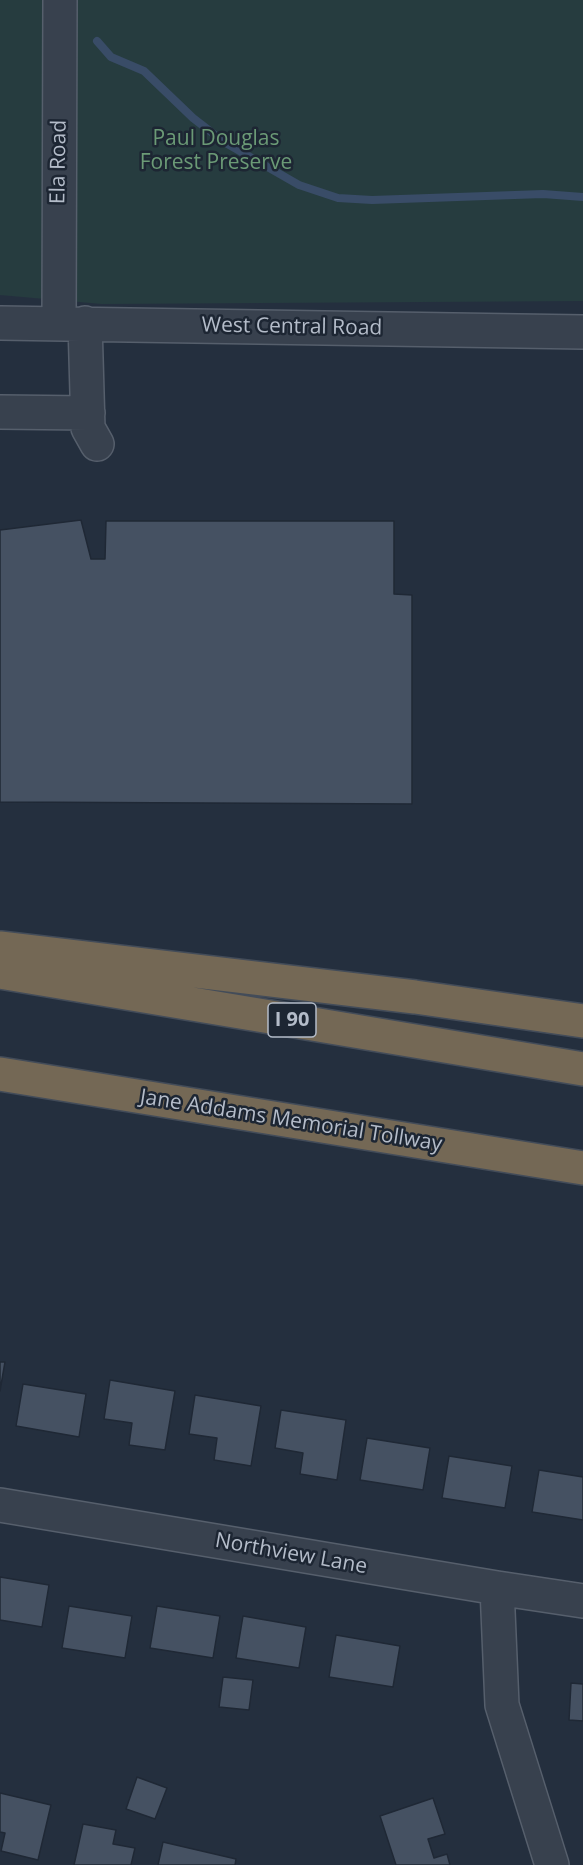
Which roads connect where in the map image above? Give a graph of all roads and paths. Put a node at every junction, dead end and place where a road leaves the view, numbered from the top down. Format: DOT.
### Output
graph roads {
  1 [pos="60,0"];
  2 [pos="0,323"];
  3 [pos="72,323"];
  4 [pos="583,332"];
  5 [pos="0,412"];
  6 [pos="88,413"];
  7 [pos="98,444"];
  8 [pos="0,948"];
  9 [pos="0,972"];
  10 [pos="583,1021"];
  11 [pos="583,1069"];
  12 [pos="0,1074"];
  13 [pos="583,1168"];
  14 [pos="0,1505"];
  15 [pos="497,1588"];
  16 [pos="583,1601"];
  17 [pos="552,1865"];
  1 -- 3 [label="street, Ela Road"];
  2 -- 3 [label="street, West Central Road"];
  3 -- 4 [label="street, West Central Road"];
  3 -- 6 [label="street, Ela Road"];
  5 -- 6 [label="street"];
  6 -- 7 [label="street, Ela Road"];
  8 -- 10 [label="highway"];
  9 -- 11 [label="highway, I 90"];
  12 -- 13 [label="highway, Jane Addams Memorial Tollway"];
  14 -- 15 [label="street, Northview Lane"];
  15 -- 16 [label="street, Northview Lane"];
  15 -- 17 [label="street"];
}
